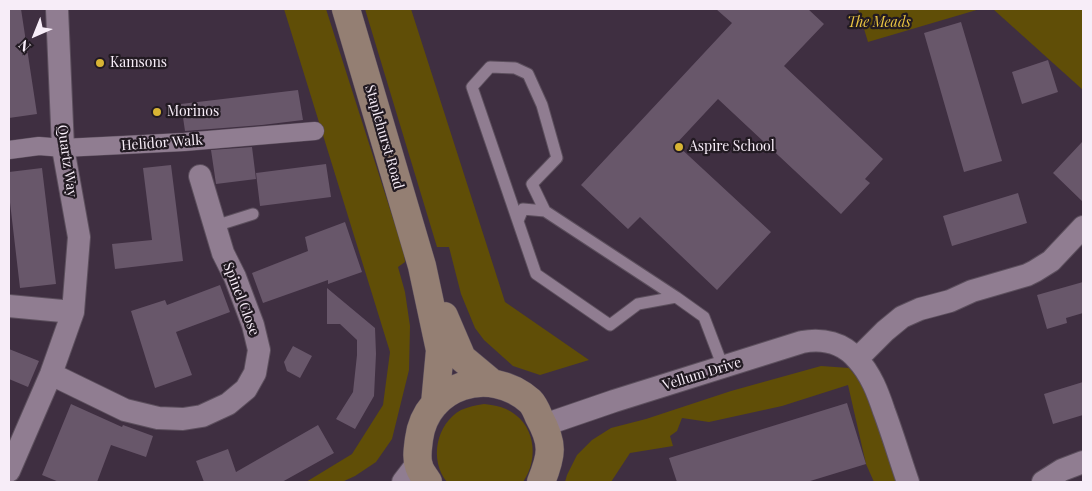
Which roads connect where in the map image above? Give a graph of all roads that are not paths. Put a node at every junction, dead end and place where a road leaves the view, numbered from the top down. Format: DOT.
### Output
graph roads {
  1 [pos="57,9"];
  2 [pos="346,9"];
  3 [pos="315,131"];
  4 [pos="62,148"];
  5 [pos="9,150"];
  6 [pos="200,176"];
  7 [pos="545,211"];
  8 [pos="253,214"];
  9 [pos="518,221"];
  10 [pos="215,226"];
  11 [pos="1083,227"];
  12 [pos="422,266"];
  13 [pos="676,297"];
  14 [pos="9,306"];
  15 [pos="73,312"];
  16 [pos="857,359"];
  17 [pos="723,367"];
  18 [pos="51,374"];
  19 [pos="492,382"];
  20 [pos="435,404"];
  21 [pos="544,425"];
  22 [pos="418,447"];
  23 [pos="1083,462"];
  24 [pos="9,471"];
  25 [pos="403,482"];
  26 [pos="428,482"];
  27 [pos="541,482"];
  28 [pos="908,482"];
  29 [pos="1043,482"];
  1 -- 4 [label="street, Quartz Way"];
  2 -- 12 [label="main road, Staplehurst Road"];
  3 -- 4 [label="street, Helidor Walk"];
  4 -- 5 [label="street, Helidor Walk"];
  4 -- 15 [label="street, Quartz Way"];
  6 -- 10 [label="street, Spinel Close"];
  7 -- 9 [label="lane"];
  7 -- 9 [label="lane"];
  7 -- 13 [label="lane"];
  8 -- 10 [label="lane"];
  9 -- 13 [label="lane"];
  10 -- 18 [label="street, Spinel Close"];
  11 -- 16 [label="street"];
  12 -- 19 [label="main road, Staplehurst Road"];
  12 -- 20 [label="main road, Staplehurst Road"];
  13 -- 17 [label="lane"];
  14 -- 15 [label="street"];
  15 -- 18 [label="street, Quartz Way"];
  16 -- 17 [label="street, Vellum Drive"];
  16 -- 28 [label="street, Vellum Drive"];
  17 -- 21 [label="street, Vellum Drive"];
  18 -- 24 [label="street, Quartz Way"];
  19 -- 20 [label="main road"];
  19 -- 21 [label="main road"];
  20 -- 22 [label="main road"];
  21 -- 27 [label="main road"];
  22 -- 25 [label="street"];
  22 -- 26 [label="main road"];
  23 -- 29 [label="street"];
}
